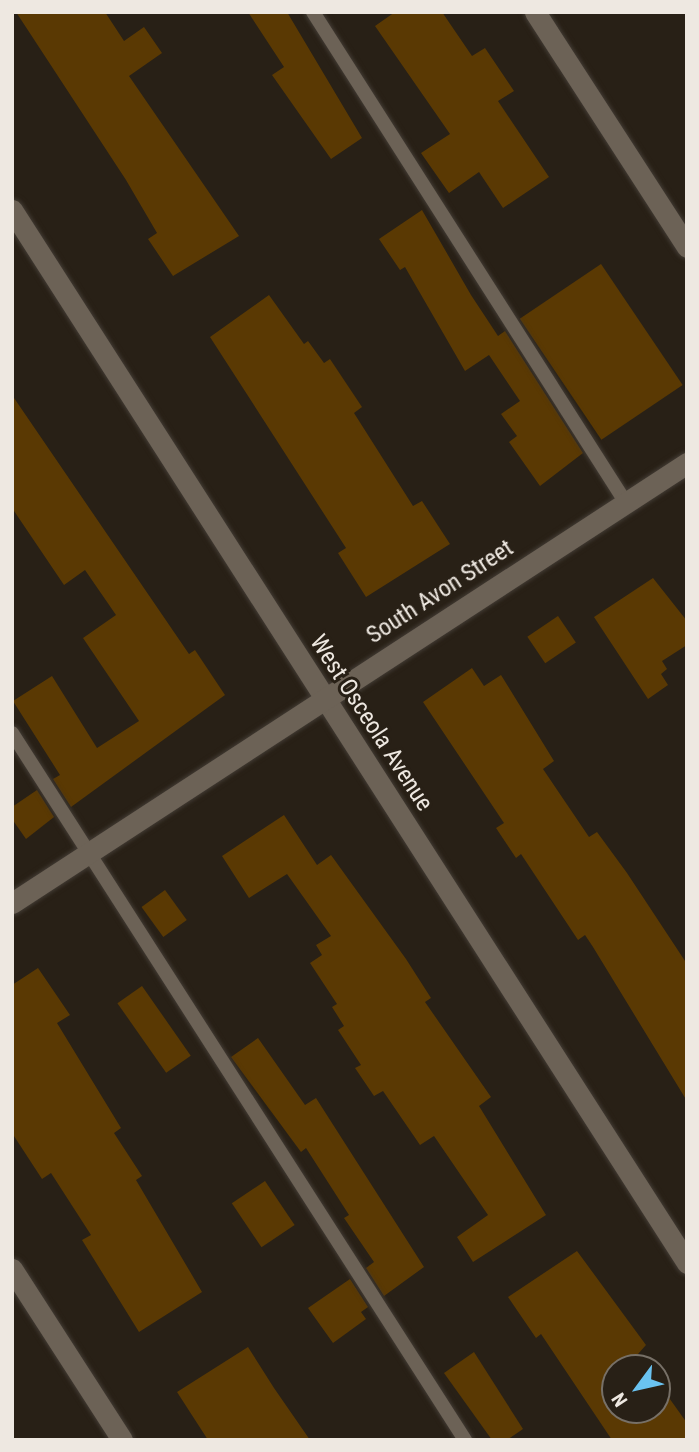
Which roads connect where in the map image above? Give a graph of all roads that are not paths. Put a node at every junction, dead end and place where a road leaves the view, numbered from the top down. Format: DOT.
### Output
graph roads {
  1 [pos="313,12"];
  2 [pos="535,12"];
  3 [pos="12,210"];
  4 [pos="687,247"];
  5 [pos="687,463"];
  6 [pos="626,503"];
  7 [pos="324,698"];
  8 [pos="12,733"];
  9 [pos="89,853"];
  10 [pos="12,903"];
  11 [pos="687,1263"];
  12 [pos="12,1269"];
  13 [pos="122,1440"];
  14 [pos="466,1440"];
  1 -- 6 [label="lane"];
  2 -- 4 [label="street"];
  3 -- 7 [label="street, West Osceola Avenue"];
  5 -- 6 [label="street, South Avon Street"];
  6 -- 7 [label="street, South Avon Street"];
  7 -- 9 [label="street, South Avon Street"];
  7 -- 11 [label="street, West Osceola Avenue"];
  8 -- 9 [label="lane"];
  9 -- 10 [label="street, South Avon Street"];
  9 -- 14 [label="lane"];
  12 -- 13 [label="street"];
}
